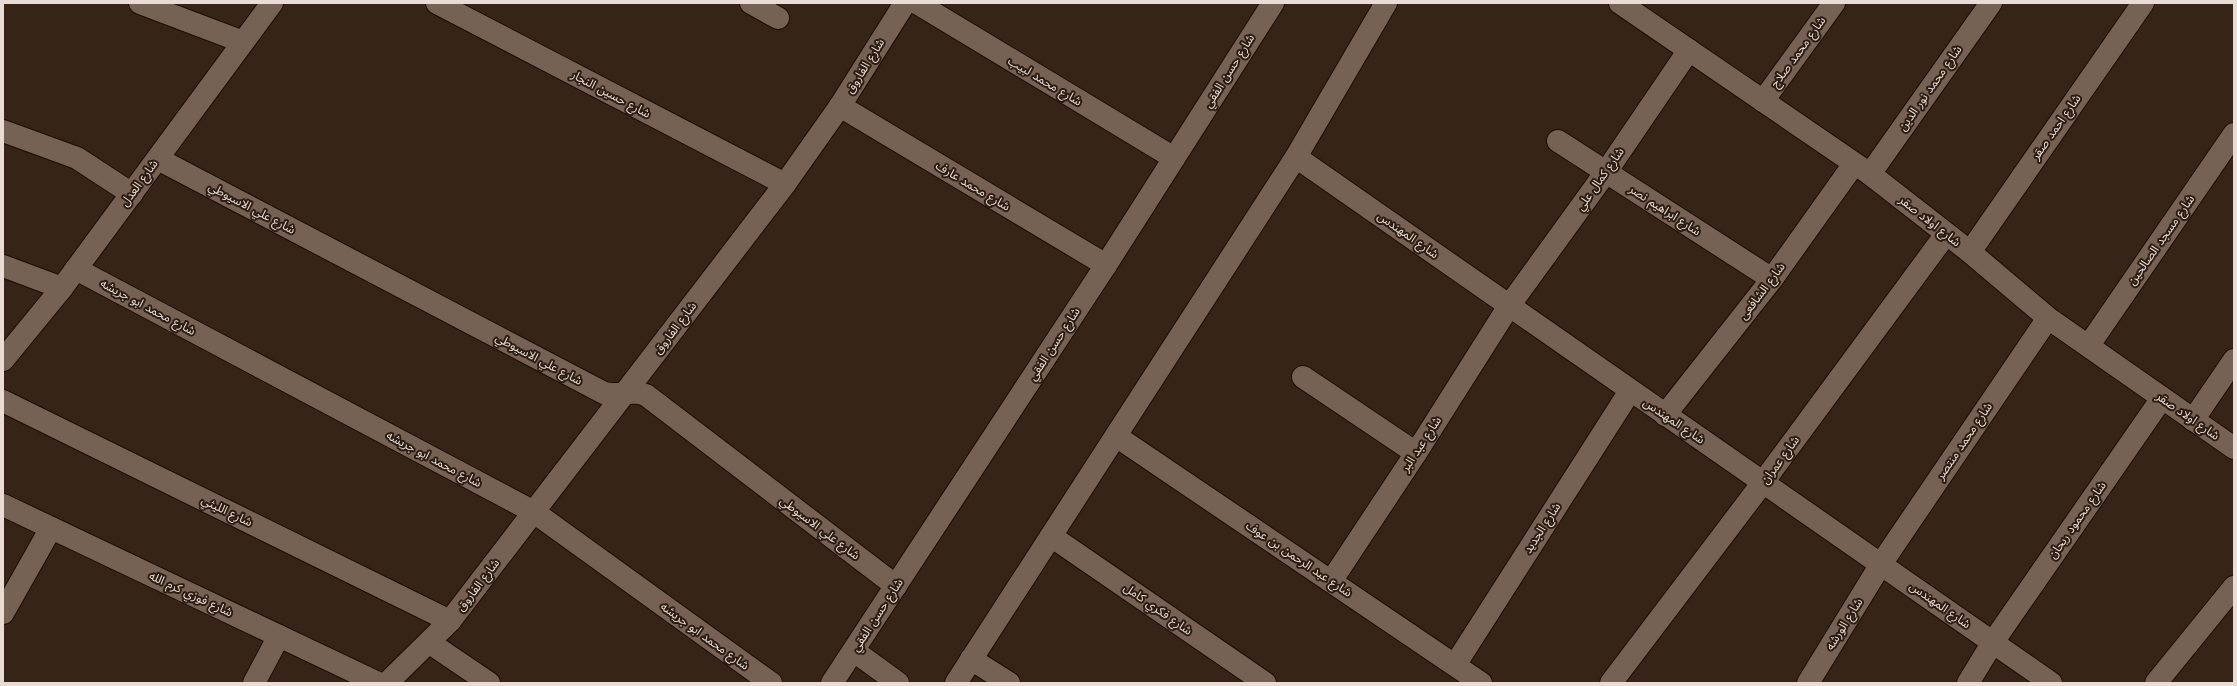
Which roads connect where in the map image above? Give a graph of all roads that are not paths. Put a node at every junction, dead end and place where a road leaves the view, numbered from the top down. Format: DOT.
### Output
graph roads {
  1 [pos="140,3"];
  2 [pos="272,3"];
  3 [pos="437,3"];
  4 [pos="751,3"];
  5 [pos="905,3"];
  6 [pos="916,3"];
  7 [pos="1273,3"];
  8 [pos="1386,3"];
  9 [pos="1620,3"];
  10 [pos="1834,3"];
  11 [pos="1991,3"];
  12 [pos="2143,3"];
  13 [pos="778,18"];
  14 [pos="243,42"];
  15 [pos="1689,50"];
  16 [pos="1762,101"];
  17 [pos="840,106"];
  18 [pos="3,131"];
  19 [pos="2234,134"];
  20 [pos="1558,141"];
  21 [pos="1296,157"];
  22 [pos="1174,158"];
  23 [pos="158,159"];
  24 [pos="1862,169"];
  25 [pos="1606,172"];
  26 [pos="785,184"];
  27 [pos="132,194"];
  28 [pos="1946,234"];
  29 [pos="1970,252"];
  30 [pos="1106,265"];
  31 [pos="3,266"];
  32 [pos="76,269"];
  33 [pos="1772,279"];
  34 [pos="62,288"];
  35 [pos="1509,306"];
  36 [pos="2048,318"];
  37 [pos="2089,345"];
  38 [pos="3,360"];
  39 [pos="2234,360"];
  40 [pos="1303,377"];
  41 [pos="1630,391"];
  42 [pos="626,393"];
  43 [pos="2162,398"];
  44 [pos="3,401"];
  45 [pos="1666,415"];
  46 [pos="2193,420"];
  47 [pos="1116,436"];
  48 [pos="2234,448"];
  49 [pos="1416,453"];
  50 [pos="1764,481"];
  51 [pos="3,505"];
  52 [pos="534,512"];
  53 [pos="51,528"];
  54 [pos="1051,536"];
  55 [pos="1881,564"];
  56 [pos="1332,580"];
  57 [pos="896,586"];
  58 [pos="2234,587"];
  59 [pos="3,613"];
  60 [pos="450,621"];
  61 [pos="279,636"];
  62 [pos="430,642"];
  63 [pos="1993,642"];
  64 [pos="854,651"];
  65 [pos="971,659"];
  66 [pos="1455,665"];
  67 [pos="2160,682"];
  68 [pos="254,683"];
  69 [pos="378,683"];
  70 [pos="387,683"];
  71 [pos="489,683"];
  72 [pos="771,683"];
  73 [pos="832,683"];
  74 [pos="898,683"];
  75 [pos="956,683"];
  76 [pos="1009,683"];
  77 [pos="1265,683"];
  78 [pos="1481,683"];
  79 [pos="1612,683"];
  80 [pos="1808,683"];
  81 [pos="1968,683"];
  82 [pos="2051,683"];
  1 -- 14 [label="street"];
  2 -- 14 [label="street, شارع العدل"];
  3 -- 26 [label="street, شارع حسين النجار"];
  4 -- 13 [label="street"];
  5 -- 17 [label="street, شارع الفاروق"];
  6 -- 22 [label="street, شارع محمد لبيب"];
  7 -- 22 [label="street, شارع حسن الفقي"];
  8 -- 21 [label="street"];
  9 -- 15 [label="street, شارع اولاد صقر"];
  10 -- 16 [label="street, شارع محمد صلاح"];
  11 -- 24 [label="street, شارع محمد نور الدين"];
  12 -- 29 [label="street, شارع احمد صقر"];
  14 -- 23 [label="street, شارع العدل"];
  15 -- 16 [label="street, شارع اولاد صقر"];
  15 -- 25 [label="street, شارع كمال علي"];
  16 -- 24 [label="street, شارع اولاد صقر"];
  17 -- 26 [label="street, شارع الفاروق"];
  17 -- 30 [label="street, شارع محمد عارف"];
  18 -- 27 [label="street"];
  19 -- 37 [label="street, شارع مسجد الصالحين"];
  20 -- 25 [label="street, شارع ابراهيم نصر"];
  21 -- 35 [label="street, شارع المهندس"];
  21 -- 47 [label="street"];
  22 -- 30 [label="street, شارع حسن الفقي"];
  23 -- 27 [label="street, شارع العدل"];
  23 -- 42 [label="street, شارع علي الاسيوطي"];
  24 -- 28 [label="street, شارع اولاد صقر"];
  24 -- 33 [label="street, شارع الشافعى"];
  25 -- 33 [label="street, شارع ابراهيم نصر"];
  25 -- 35 [label="street, شارع كمال علي"];
  26 -- 42 [label="street, شارع الفاروق"];
  27 -- 32 [label="street, شارع العدل"];
  28 -- 29 [label="street, شارع اولاد صقر"];
  28 -- 50 [label="street, شارع عمران"];
  29 -- 36 [label="street, شارع اولاد صقر"];
  30 -- 57 [label="street, شارع حسن الفقي"];
  31 -- 34 [label="street"];
  32 -- 34 [label="street, شارع العدل"];
  32 -- 52 [label="street, شارع محمد ابو جريشه"];
  33 -- 45 [label="street, شارع الشافعى"];
  34 -- 38 [label="street, شارع العدل"];
  35 -- 41 [label="street, شارع المهندس"];
  35 -- 49 [label="street, شارع عبد البر"];
  36 -- 37 [label="street, شارع اولاد صقر"];
  36 -- 55 [label="street, شارع محمد منتصر"];
  37 -- 43 [label="street, شارع اولاد صقر"];
  39 -- 46 [label="street"];
  40 -- 49 [label="street"];
  41 -- 45 [label="street, شارع المهندس"];
  41 -- 66 [label="street, شارع الجديد"];
  42 -- 52 [label="street, شارع الفاروق"];
  42 -- 57 [label="street, شارع علي الاسيوطي"];
  43 -- 46 [label="street, شارع اولاد صقر"];
  43 -- 63 [label="street, شارع محمود ريحان"];
  44 -- 60 [label="street, شارع الليثي"];
  45 -- 50 [label="street, شارع المهندس"];
  46 -- 48 [label="street, شارع اولاد صقر"];
  47 -- 54 [label="street"];
  47 -- 56 [label="street, شارع عبد الرحمن بن عوف"];
  49 -- 56 [label="street, شارع عبد البر"];
  50 -- 55 [label="street, شارع المهندس"];
  50 -- 79 [label="street, شارع عمران"];
  51 -- 53 [label="street, شارع فوزي كرم الله"];
  52 -- 60 [label="street, شارع الفاروق"];
  52 -- 72 [label="street, شارع محمد ابو جريشه"];
  53 -- 59 [label="street"];
  53 -- 61 [label="street, شارع فوزي كرم الله"];
  54 -- 65 [label="street"];
  54 -- 77 [label="street, شارع فكري كامل"];
  55 -- 63 [label="street, شارع المهندس"];
  55 -- 80 [label="street, شارع الورشه"];
  56 -- 66 [label="street, شارع عبد الرحمن بن عوف"];
  57 -- 64 [label="street, شارع حسن الفقي"];
  58 -- 67 [label="street"];
  60 -- 62 [label="street, شارع الفاروق"];
  61 -- 68 [label="street"];
  61 -- 69 [label="street, شارع فوزي كرم الله"];
  62 -- 70 [label="street, شارع الفاروق"];
  62 -- 71 [label="street"];
  63 -- 81 [label="street, شارع محمود ريحان"];
  63 -- 82 [label="street, شارع المهندس"];
  64 -- 73 [label="street, شارع حسن الفقي"];
  64 -- 74 [label="street"];
  65 -- 75 [label="street"];
  65 -- 76 [label="street"];
  66 -- 78 [label="street, شارع عبد الرحمن بن عوف"];
}
